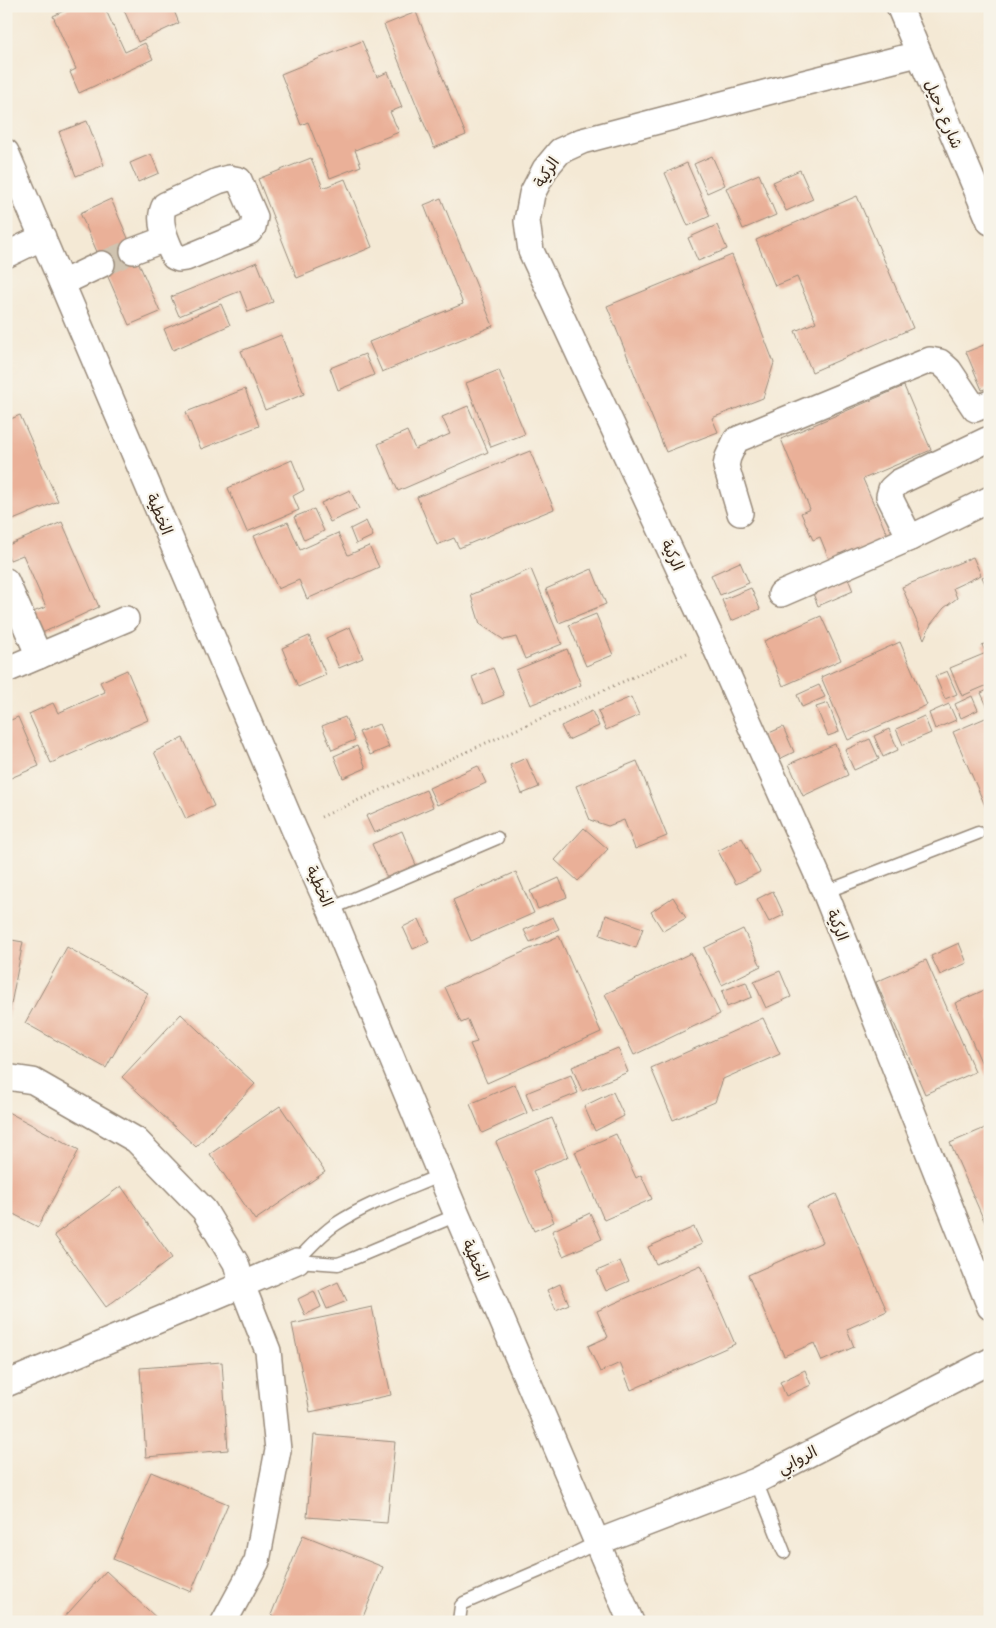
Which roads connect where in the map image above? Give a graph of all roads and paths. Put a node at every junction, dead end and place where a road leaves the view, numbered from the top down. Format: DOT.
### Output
graph roads {
  1 [pos="899,6"];
  2 [pos="918,54"];
  3 [pos="6,152"];
  4 [pos="990,222"];
  5 [pos="42,237"];
  6 [pos="165,239"];
  7 [pos="133,251"];
  8 [pos="6,255"];
  9 [pos="102,264"];
  10 [pos="62,283"];
  11 [pos="982,406"];
  12 [pos="989,443"];
  13 [pos="990,499"];
  14 [pos="740,513"];
  15 [pos="910,538"];
  16 [pos="6,581"];
  17 [pos="781,594"];
  18 [pos="126,619"];
  19 [pos="713,642"];
  20 [pos="39,656"];
  21 [pos="6,670"];
  22 [pos="294,829"];
  23 [pos="978,833"];
  24 [pos="497,838"];
  25 [pos="826,892"];
  26 [pos="330,909"];
  27 [pos="6,1077"];
  28 [pos="441,1175"];
  29 [pos="457,1215"];
  30 [pos="297,1261"];
  31 [pos="242,1286"];
  32 [pos="990,1307"];
  33 [pos="990,1361"];
  34 [pos="6,1384"];
  35 [pos="756,1481"];
  36 [pos="598,1542"];
  37 [pos="784,1552"];
  38 [pos="459,1621"];
  39 [pos="224,1622"];
  40 [pos="631,1622"];
  1 -- 2 [label="street, شارع دحيل"];
  2 -- 4 [label="street, شارع دحيل"];
  2 -- 19 [label="street, الركية"];
  3 -- 5 [label="street, الخطية"];
  5 -- 8 [label="street"];
  5 -- 10 [label="street, الخطية"];
  6 -- 7 [label="street"];
  9 -- 10 [label="street"];
  10 -- 22 [label="street, الخطية"];
  11 -- 12 [label="street"];
  11 -- 14 [label="street"];
  12 -- 15 [label="street"];
  13 -- 15 [label="street"];
  15 -- 17 [label="street"];
  16 -- 20 [label="street"];
  18 -- 20 [label="street"];
  19 -- 22 [label="path"];
  19 -- 25 [label="street, الركية"];
  20 -- 21 [label="street"];
  22 -- 26 [label="street, الخطية"];
  23 -- 25 [label="lane"];
  24 -- 26 [label="lane"];
  25 -- 32 [label="street, الركية"];
  26 -- 28 [label="street, الخطية"];
  27 -- 31 [label="street"];
  28 -- 29 [label="street, الخطية"];
  28 -- 30 [label="lane"];
  29 -- 30 [label="lane"];
  29 -- 36 [label="street, الخطية"];
  30 -- 31 [label="street"];
  31 -- 34 [label="street"];
  31 -- 39 [label="street"];
  33 -- 35 [label="street, الروابي"];
  35 -- 36 [label="street, الروابي"];
  35 -- 37 [label="lane"];
  36 -- 38 [label="lane"];
  36 -- 40 [label="street, الخطية"];
}
